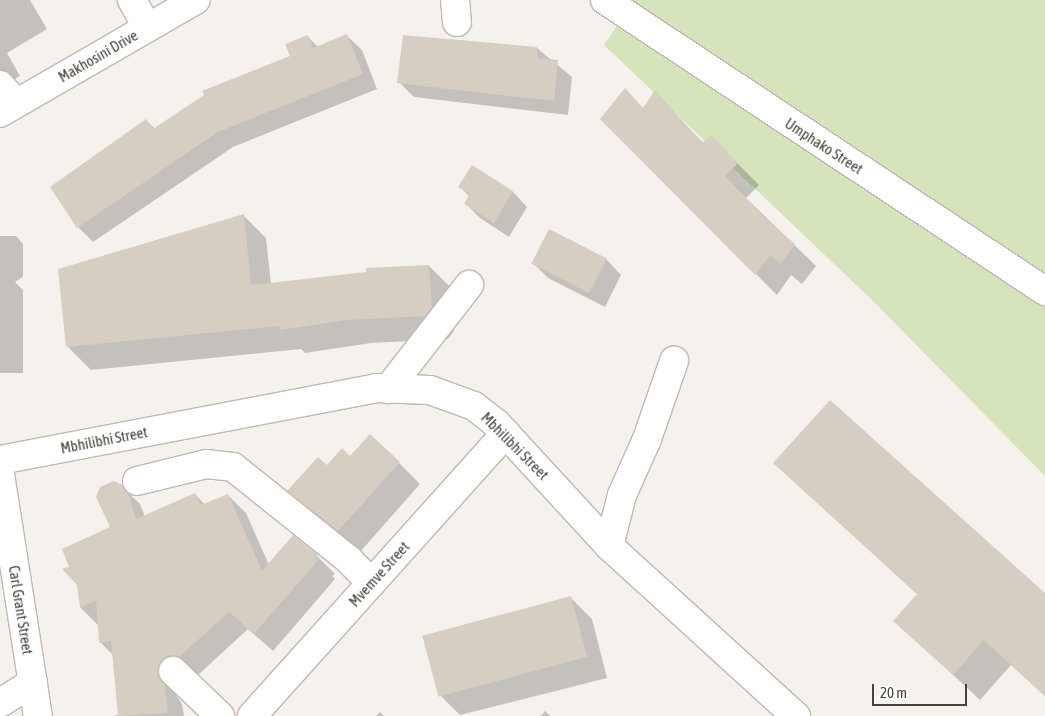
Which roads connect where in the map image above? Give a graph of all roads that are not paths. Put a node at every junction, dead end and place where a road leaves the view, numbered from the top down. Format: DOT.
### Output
graph roads {
  1 [pos="132,0"];
  2 [pos="196,0"];
  3 [pos="604,0"];
  4 [pos="147,27"];
  5 [pos="5,100"];
  6 [pos="469,285"];
  7 [pos="1045,291"];
  8 [pos="674,361"];
  9 [pos="388,388"];
  10 [pos="506,433"];
  11 [pos="0,460"];
  12 [pos="0,474"];
  13 [pos="137,480"];
  14 [pos="609,546"];
  15 [pos="371,583"];
  16 [pos="173,671"];
  17 [pos="33,682"];
  18 [pos="0,703"];
  19 [pos="38,716"];
  20 [pos="220,716"];
  21 [pos="252,716"];
  22 [pos="796,716"];
  1 -- 4 [label="street"];
  2 -- 4 [label="street, Makhosini Drive"];
  3 -- 7 [label="street, Umphako Street"];
  4 -- 5 [label="street, Makhosini Drive"];
  6 -- 9 [label="street"];
  8 -- 14 [label="street"];
  9 -- 10 [label="street, Mbhilibhi Street"];
  9 -- 11 [label="street, Mbhilibhi Street"];
  10 -- 14 [label="street, Mbhilibhi Street"];
  10 -- 15 [label="street, Mvemve Street"];
  12 -- 17 [label="street, Carl Grant Street"];
  13 -- 15 [label="street"];
  14 -- 22 [label="street, Mbhilibhi Street"];
  15 -- 21 [label="street, Mvemve Street"];
  16 -- 20 [label="street"];
  17 -- 18 [label="street"];
  17 -- 19 [label="street, Carl Grant Street"];
}
